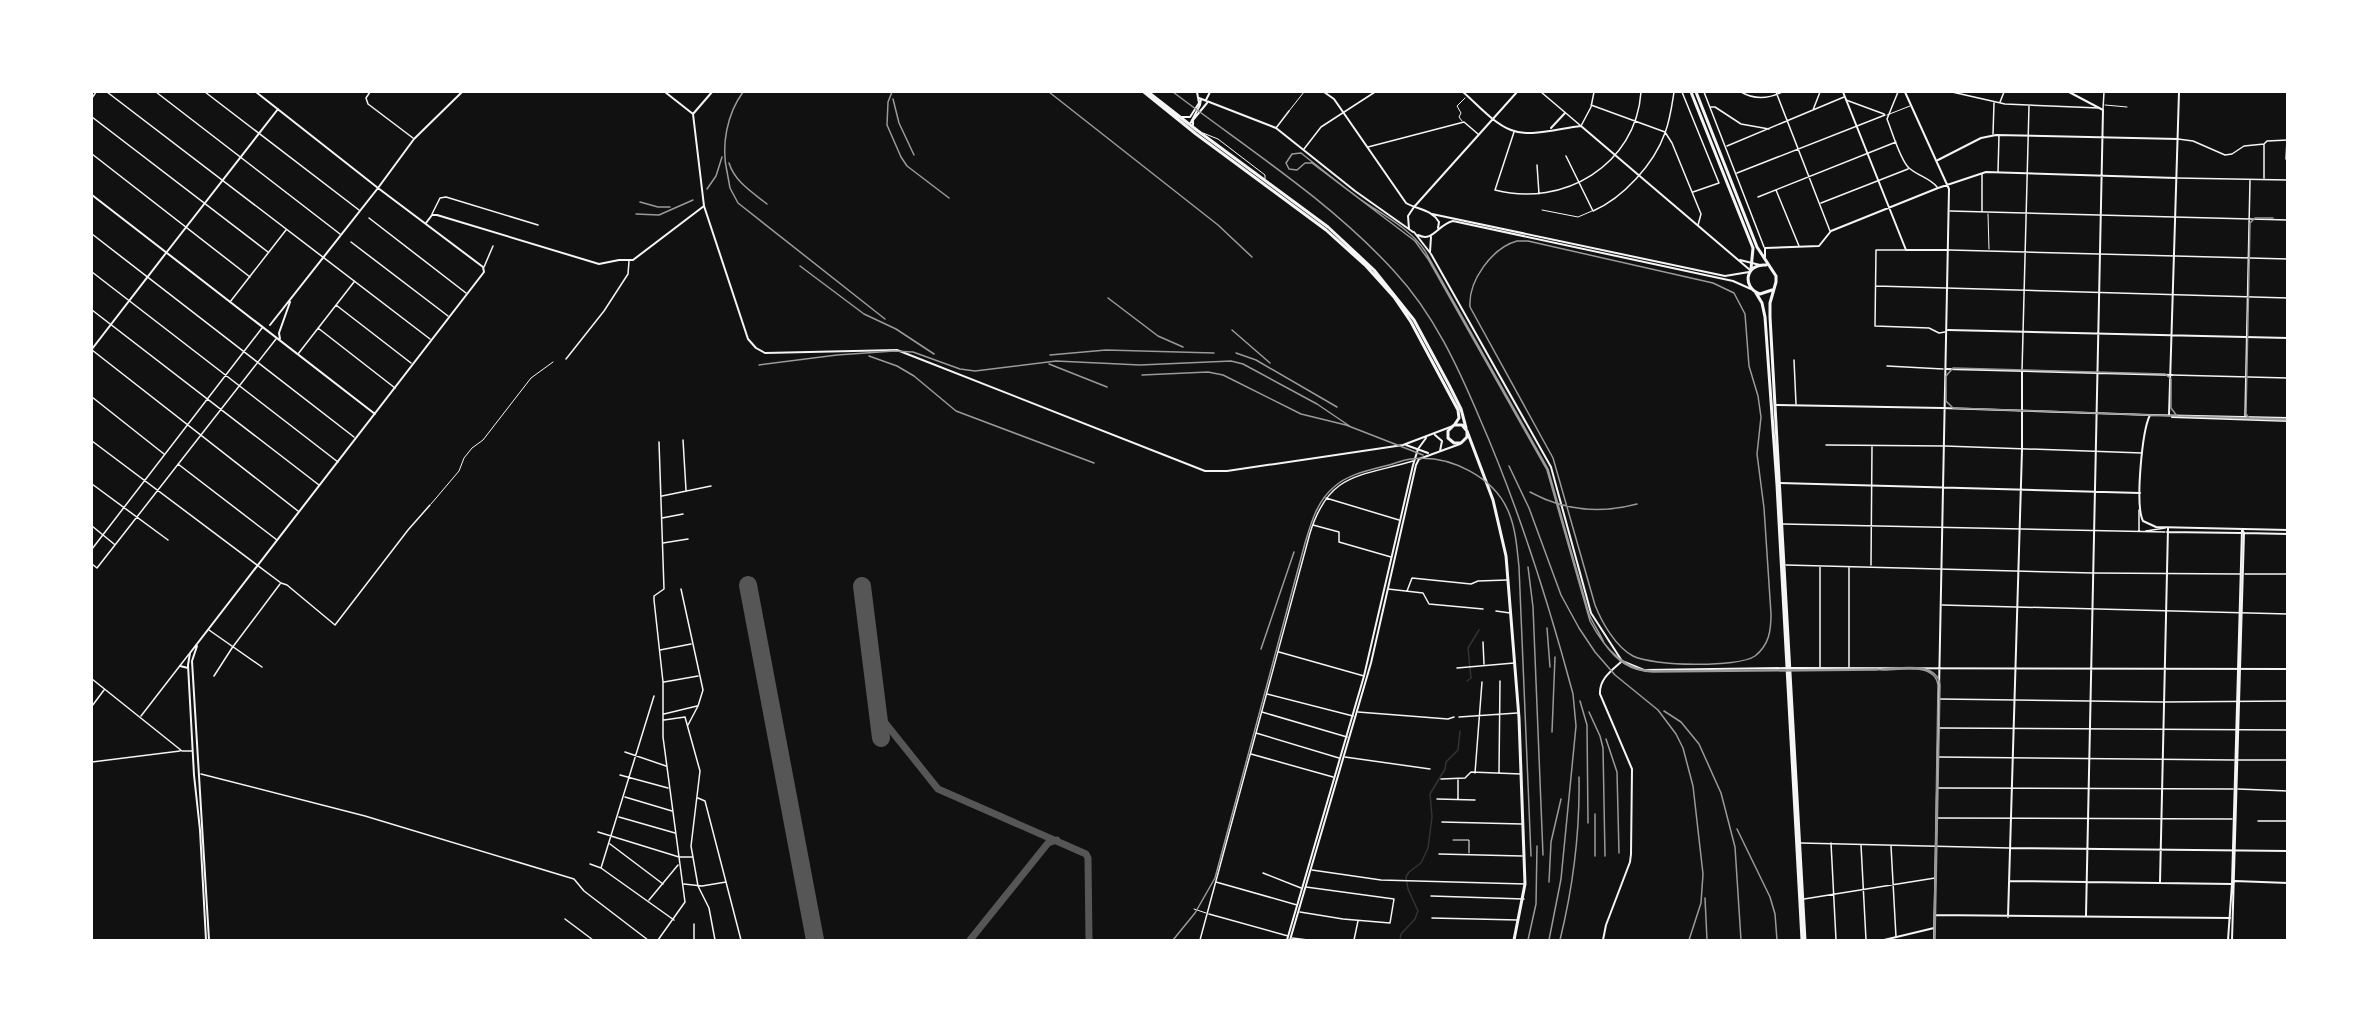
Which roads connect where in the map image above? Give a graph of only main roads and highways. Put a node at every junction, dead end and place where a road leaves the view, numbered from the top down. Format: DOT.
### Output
graph roads {
  1 [pos="1146,92"];
  2 [pos="1694,92"];
  3 [pos="1179,118"];
  4 [pos="1193,129"];
  5 [pos="1767,264"];
  6 [pos="1750,271"];
  7 [pos="1775,286"];
  8 [pos="1756,293"];
  9 [pos="1460,412"];
  10 [pos="1453,425"];
  11 [pos="1466,430"];
  12 [pos="1461,444"];
  13 [pos="1473,446"];
  14 [pos="1781,524"];
  15 [pos="1789,668"];
  16 [pos="1514,940"];
  17 [pos="1804,940"];
  1 -- 3 [label="main road"];
  2 -- 5 [label="main road"];
  2 -- 6 [label="main road"];
  3 -- 4 [label="main road"];
  3 -- 4 [label="main road"];
  4 -- 9 [label="main road"];
  4 -- 9 [label="main road"];
  5 -- 6 [label="main road"];
  5 -- 7 [label="main road"];
  6 -- 8 [label="main road"];
  7 -- 8 [label="main road"];
  7 -- 14 [label="main road"];
  8 -- 14 [label="main road"];
  9 -- 10 [label="main road"];
  9 -- 11 [label="main road"];
  10 -- 11 [label="main road"];
  10 -- 12 [label="main road"];
  11 -- 12 [label="main road"];
  11 -- 13 [label="main road"];
  12 -- 13 [label="main road"];
  13 -- 16 [label="main road"];
  14 -- 15 [label="main road"];
  14 -- 15 [label="main road"];
  15 -- 17 [label="main road"];
  15 -- 17 [label="main road"];
}
